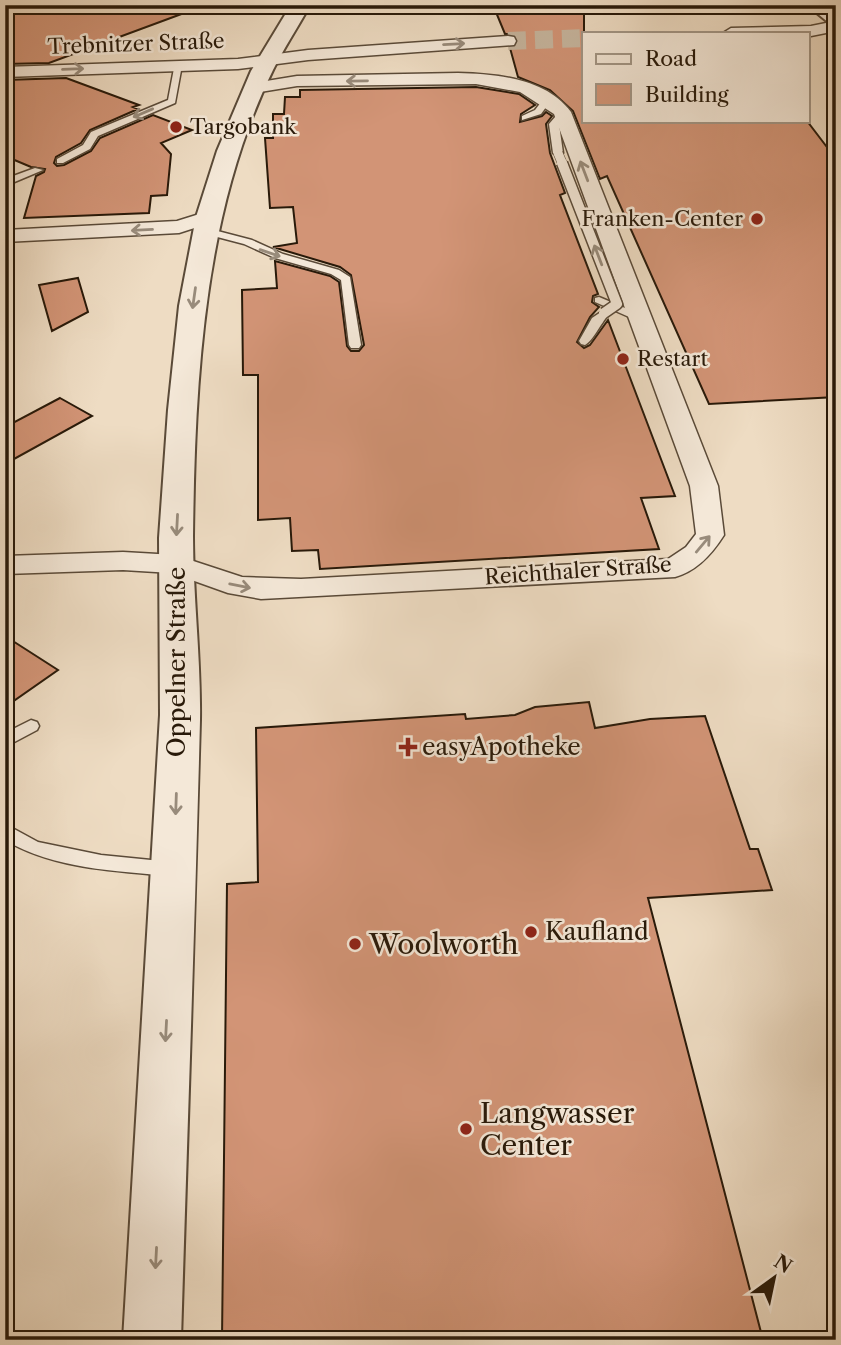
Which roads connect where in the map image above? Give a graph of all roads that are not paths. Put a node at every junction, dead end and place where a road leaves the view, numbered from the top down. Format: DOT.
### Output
graph roads {
  1 [pos="301,5"];
  2 [pos="817,5"];
  3 [pos="835,20"];
  4 [pos="758,32"];
  5 [pos="508,41"];
  6 [pos="400,47"];
  7 [pos="269,60"];
  8 [pos="178,65"];
  9 [pos="5,72"];
  10 [pos="431,80"];
  11 [pos="254,88"];
  12 [pos="555,106"];
  13 [pos="525,118"];
  14 [pos="60,161"];
  15 [pos="38,170"];
  16 [pos="5,183"];
  17 [pos="207,224"];
  18 [pos="5,236"];
  19 [pos="599,300"];
  20 [pos="640,318"];
  21 [pos="585,341"];
  22 [pos="355,345"];
  23 [pos="176,564"];
  24 [pos="5,565"];
  25 [pos="31,726"];
  26 [pos="5,741"];
  27 [pos="5,831"];
  28 [pos="174,869"];
  29 [pos="152,1340"];
  1 -- 7 [label="street, Oppelner Straße"];
  2 -- 3 [label="street"];
  3 -- 4 [label="street"];
  6 -- 5 [label="street, Trebnitzer Straße, one-way"];
  6 -- 7 [label="street, Trebnitzer Straße"];
  6 -- 10 [label="street"];
  7 -- 8 [label="street, Trebnitzer Straße"];
  7 -- 11 [label="street, Oppelner Straße"];
  9 -- 8 [label="street, Trebnitzer Straße, one-way"];
  8 -- 14 [label="lane, one-way"];
  10 -- 11 [label="street, one-way"];
  10 -- 12 [label="street"];
  11 -- 17 [label="street, Oppelner Straße"];
  12 -- 13 [label="lane"];
  20 -- 12 [label="street, Reichthaler Straße, one-way"];
  21 -- 12 [label="lane, one-way, bridge"];
  15 -- 16 [label="lane"];
  17 -- 18 [label="street, one-way"];
  17 -- 22 [label="lane, one-way"];
  17 -- 23 [label="street, Oppelner Straße, one-way"];
  19 -- 20 [label="lane"];
  23 -- 20 [label="street, Reichthaler Straße, one-way"];
  23 -- 24 [label="street"];
  23 -- 28 [label="street, Oppelner Straße, one-way"];
  25 -- 26 [label="lane"];
  27 -- 28 [label="lane"];
  28 -- 29 [label="street, Oppelner Straße, one-way"];
}
